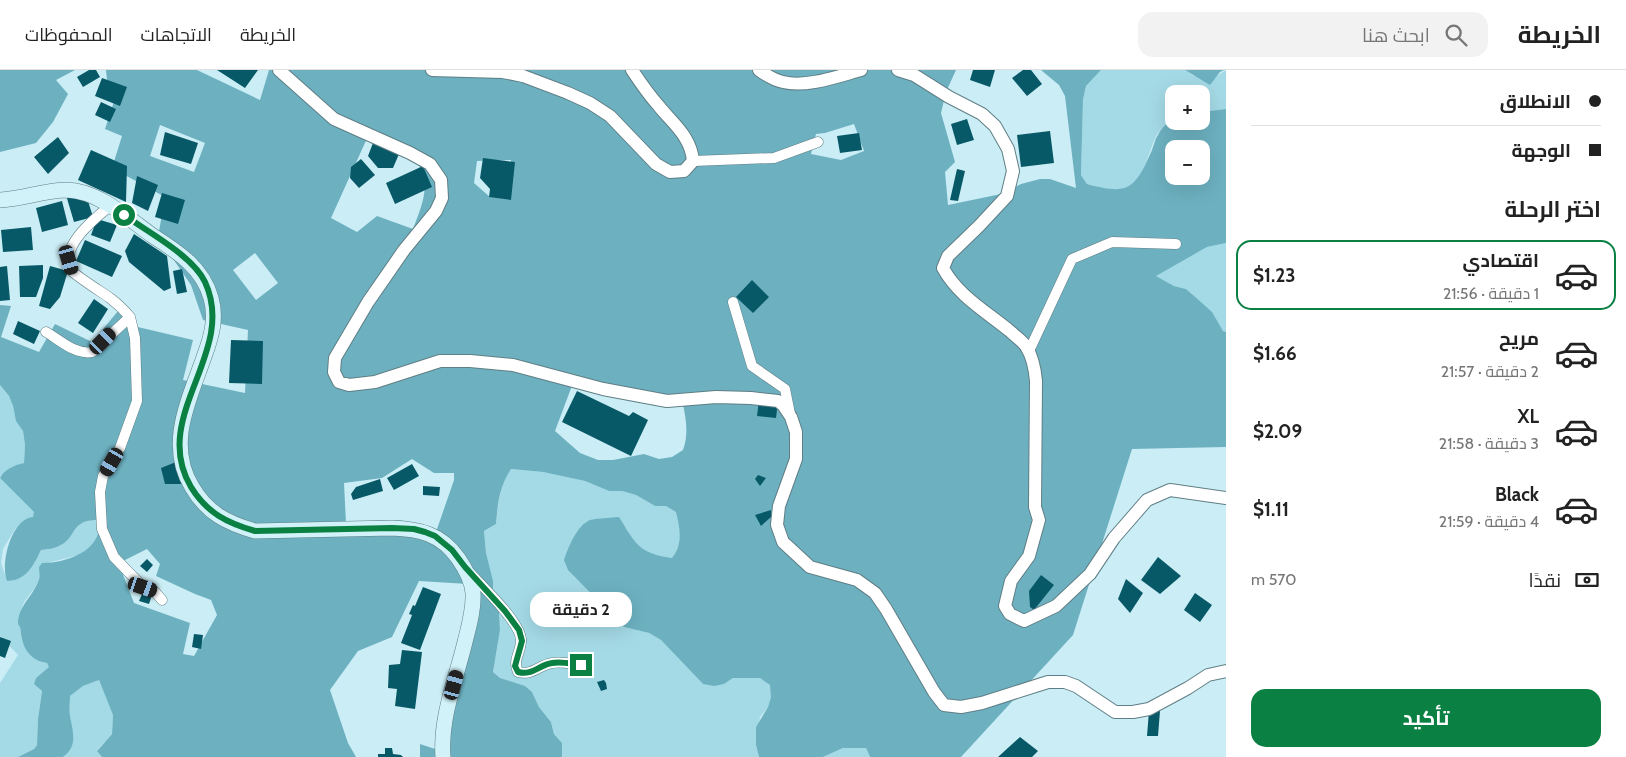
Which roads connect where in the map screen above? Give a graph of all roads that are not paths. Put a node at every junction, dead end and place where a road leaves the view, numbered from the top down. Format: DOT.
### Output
graph roads {
  1 [pos="279,70"];
  2 [pos="432,70"];
  3 [pos="632,70"];
  4 [pos="759,70"];
  5 [pos="861,70"];
  6 [pos="898,70"];
  7 [pos="818,142"];
  8 [pos="693,161"];
  9 [pos="0,200"];
  10 [pos="110,206"];
  11 [pos="1176,244"];
  12 [pos="733,302"];
  13 [pos="130,317"];
  14 [pos="46,332"];
  15 [pos="1029,351"];
  16 [pos="791,417"];
  17 [pos="1226,498"];
  18 [pos="465,567"];
  19 [pos="162,600"];
  20 [pos="581,665"];
  21 [pos="1226,671"];
  22 [pos="443,757"];
  1 -- 16 [label="street"];
  2 -- 8 [label="street"];
  3 -- 8 [label="street"];
  4 -- 5 [label="street"];
  6 -- 15 [label="street"];
  7 -- 8 [label="street"];
  9 -- 10 [label="main road"];
  10 -- 13 [label="street"];
  10 -- 18 [label="main road"];
  11 -- 15 [label="street"];
  12 -- 16 [label="street"];
  13 -- 14 [label="street"];
  13 -- 19 [label="street"];
  15 -- 17 [label="street"];
  16 -- 21 [label="street"];
  18 -- 20 [label="street"];
  18 -- 22 [label="main road"];
}
